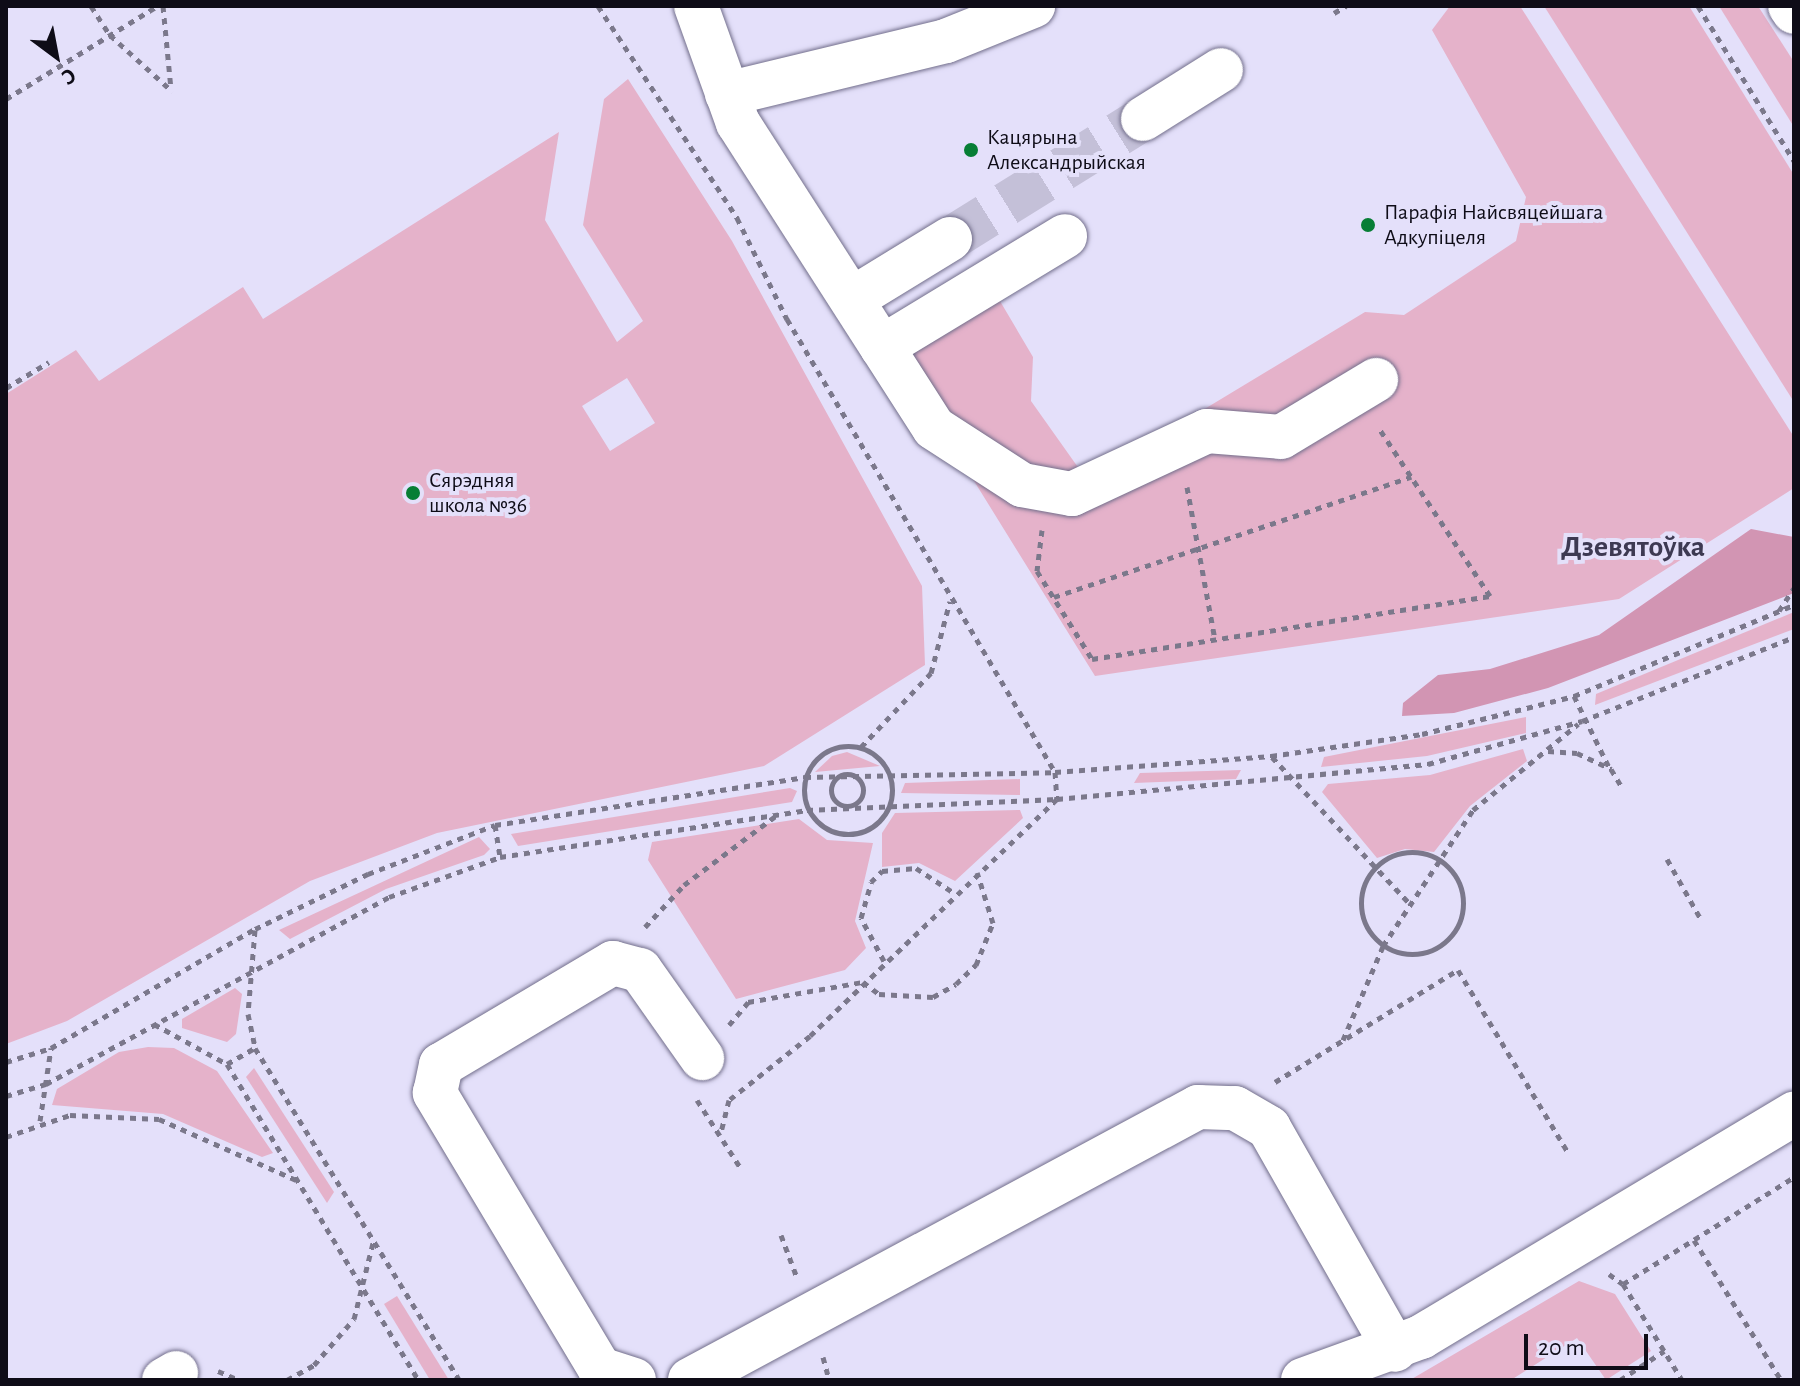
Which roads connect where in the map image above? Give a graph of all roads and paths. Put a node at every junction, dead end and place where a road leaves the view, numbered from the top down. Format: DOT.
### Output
graph roads {
  1 [pos="91,6"];
  2 [pos="160,6"];
  3 [pos="598,6"];
  4 [pos="696,6"];
  5 [pos="1033,6"];
  6 [pos="1346,6"];
  7 [pos="1698,6"];
  8 [pos="1790,6"];
  9 [pos="1794,12"];
  10 [pos="1334,13"];
  11 [pos="110,35"];
  12 [pos="1221,70"];
  13 [pos="727,94"];
  14 [pos="6,99"];
  15 [pos="1143,119"];
  16 [pos="1794,161"];
  17 [pos="1065,236"];
  18 [pos="950,239"];
  19 [pos="852,299"];
  20 [pos="882,347"];
  21 [pos="49,362"];
  22 [pos="1366,386"];
  23 [pos="6,388"];
  24 [pos="1179,446"];
  25 [pos="1411,477"];
  26 [pos="1046,490"];
  27 [pos="1198,548"];
  28 [pos="1794,588"];
  29 [pos="1054,597"];
  30 [pos="950,600"];
  31 [pos="1794,605"];
  32 [pos="1778,612"];
  33 [pos="1794,637"];
  34 [pos="1215,639"];
  35 [pos="1574,696"];
  36 [pos="1582,721"];
  37 [pos="861,747"];
  38 [pos="1547,751"];
  39 [pos="1271,756"];
  40 [pos="1611,769"];
  41 [pos="1055,772"];
  42 [pos="847,773"];
  43 [pos="890,773"];
  44 [pos="805,777"];
  45 [pos="1300,780"];
  46 [pos="1623,789"];
  47 [pos="1057,799"];
  48 [pos="890,804"];
  49 [pos="849,806"];
  50 [pos="807,810"];
  51 [pos="778,814"];
  52 [pos="495,825"];
  53 [pos="500,857"];
  54 [pos="1667,859"];
  55 [pos="1439,860"];
  56 [pos="1376,866"];
  57 [pos="977,872"];
  58 [pos="954,893"];
  59 [pos="1409,903"];
  60 [pos="1702,921"];
  61 [pos="255,929"];
  62 [pos="1383,946"];
  63 [pos="884,961"];
  64 [pos="613,963"];
  65 [pos="253,965"];
  66 [pos="863,982"];
  67 [pos="154,1024"];
  68 [pos="1343,1040"];
  69 [pos="51,1048"];
  70 [pos="255,1048"];
  71 [pos="702,1058"];
  72 [pos="6,1062"];
  73 [pos="227,1064"];
  74 [pos="46,1084"];
  75 [pos="1267,1087"];
  76 [pos="6,1096"];
  77 [pos="1794,1114"];
  78 [pos="40,1121"];
  79 [pos="720,1136"];
  80 [pos="6,1137"];
  81 [pos="1567,1151"];
  82 [pos="740,1167"];
  83 [pos="298,1181"];
  84 [pos="781,1235"];
  85 [pos="374,1239"];
  86 [pos="1694,1240"];
  87 [pos="1623,1284"];
  88 [pos="364,1289"];
  89 [pos="803,1293"];
  90 [pos="1395,1350"];
  91 [pos="1664,1351"];
  92 [pos="613,1376"];
  93 [pos="287,1380"];
  94 [pos="418,1380"];
  95 [pos="459,1380"];
  96 [pos="690,1380"];
  97 [pos="1303,1380"];
  98 [pos="1620,1380"];
  99 [pos="1682,1380"];
  100 [pos="1781,1380"];
  1 -- 11 [label="path"];
  2 -- 11 [label="path"];
  2 -- 11 [label="path"];
  3 -- 30 [label="path"];
  4 -- 13 [label="street"];
  5 -- 13 [label="street"];
  6 -- 10 [label="path"];
  7 -- 16 [label="path"];
  8 -- 9 [label="street"];
  11 -- 14 [label="path"];
  12 -- 15 [label="street"];
  13 -- 19 [label="street"];
  17 -- 20 [label="street"];
  18 -- 19 [label="street"];
  19 -- 20 [label="street"];
  20 -- 26 [label="street"];
  21 -- 23 [label="path"];
  22 -- 24 [label="street"];
  22 -- 25 [label="path"];
  24 -- 26 [label="street"];
  24 -- 27 [label="path"];
  25 -- 27 [label="path"];
  25 -- 34 [label="path"];
  26 -- 29 [label="path"];
  27 -- 29 [label="path"];
  27 -- 34 [label="path"];
  28 -- 32 [label="path"];
  29 -- 34 [label="path"];
  30 -- 37 [label="path"];
  30 -- 41 [label="path"];
  31 -- 32 [label="path"];
  32 -- 35 [label="path"];
  33 -- 36 [label="path"];
  35 -- 36 [label="path"];
  35 -- 39 [label="path"];
  36 -- 38 [label="path"];
  36 -- 40 [label="path"];
  36 -- 45 [label="path"];
  37 -- 43 [label="path"];
  37 -- 44 [label="path"];
  38 -- 40 [label="path"];
  38 -- 55 [label="path"];
  39 -- 41 [label="path"];
  39 -- 45 [label="path"];
  40 -- 46 [label="path"];
  41 -- 43 [label="path"];
  41 -- 47 [label="path"];
  42 -- 43 [label="path"];
  42 -- 44 [label="path"];
  42 -- 49 [label="path"];
  42 -- 49 [label="path"];
  43 -- 48 [label="path"];
  44 -- 50 [label="path"];
  44 -- 52 [label="path"];
  45 -- 47 [label="path"];
  45 -- 56 [label="path"];
  47 -- 48 [label="path"];
  47 -- 57 [label="path"];
  48 -- 49 [label="path"];
  48 -- 50 [label="path"];
  49 -- 50 [label="path"];
  50 -- 51 [label="path"];
  51 -- 53 [label="path"];
  51 -- 64 [label="path"];
  52 -- 53 [label="path"];
  52 -- 61 [label="path"];
  53 -- 65 [label="path"];
  54 -- 60 [label="path"];
  55 -- 56 [label="path"];
  55 -- 59 [label="path"];
  55 -- 62 [label="path"];
  56 -- 59 [label="path"];
  56 -- 62 [label="path"];
  57 -- 58 [label="path"];
  57 -- 66 [label="path"];
  58 -- 63 [label="path"];
  58 -- 63 [label="path"];
  59 -- 62 [label="path"];
  61 -- 65 [label="path"];
  61 -- 69 [label="path"];
  62 -- 68 [label="path"];
  63 -- 66 [label="path"];
  64 -- 71 [label="street"];
  64 -- 92 [label="street"];
  65 -- 67 [label="path"];
  65 -- 70 [label="path"];
  66 -- 71 [label="path"];
  66 -- 79 [label="path"];
  67 -- 73 [label="path"];
  67 -- 74 [label="path"];
  68 -- 75 [label="path"];
  68 -- 81 [label="path"];
  69 -- 72 [label="path"];
  69 -- 74 [label="path"];
  70 -- 73 [label="path"];
  70 -- 85 [label="path"];
  71 -- 79 [label="path"];
  73 -- 83 [label="path"];
  74 -- 76 [label="path"];
  74 -- 78 [label="path"];
  77 -- 90 [label="street"];
  78 -- 80 [label="path"];
  78 -- 83 [label="path"];
  79 -- 82 [label="path"];
  83 -- 88 [label="path"];
  84 -- 89 [label="path"];
  85 -- 88 [label="path"];
  85 -- 95 [label="path"];
  86 -- 100 [label="path"];
  87 -- 91 [label="path"];
  88 -- 93 [label="path"];
  88 -- 94 [label="path"];
  90 -- 96 [label="street"];
  90 -- 97 [label="street"];
  91 -- 98 [label="path"];
  91 -- 99 [label="path"];
}
